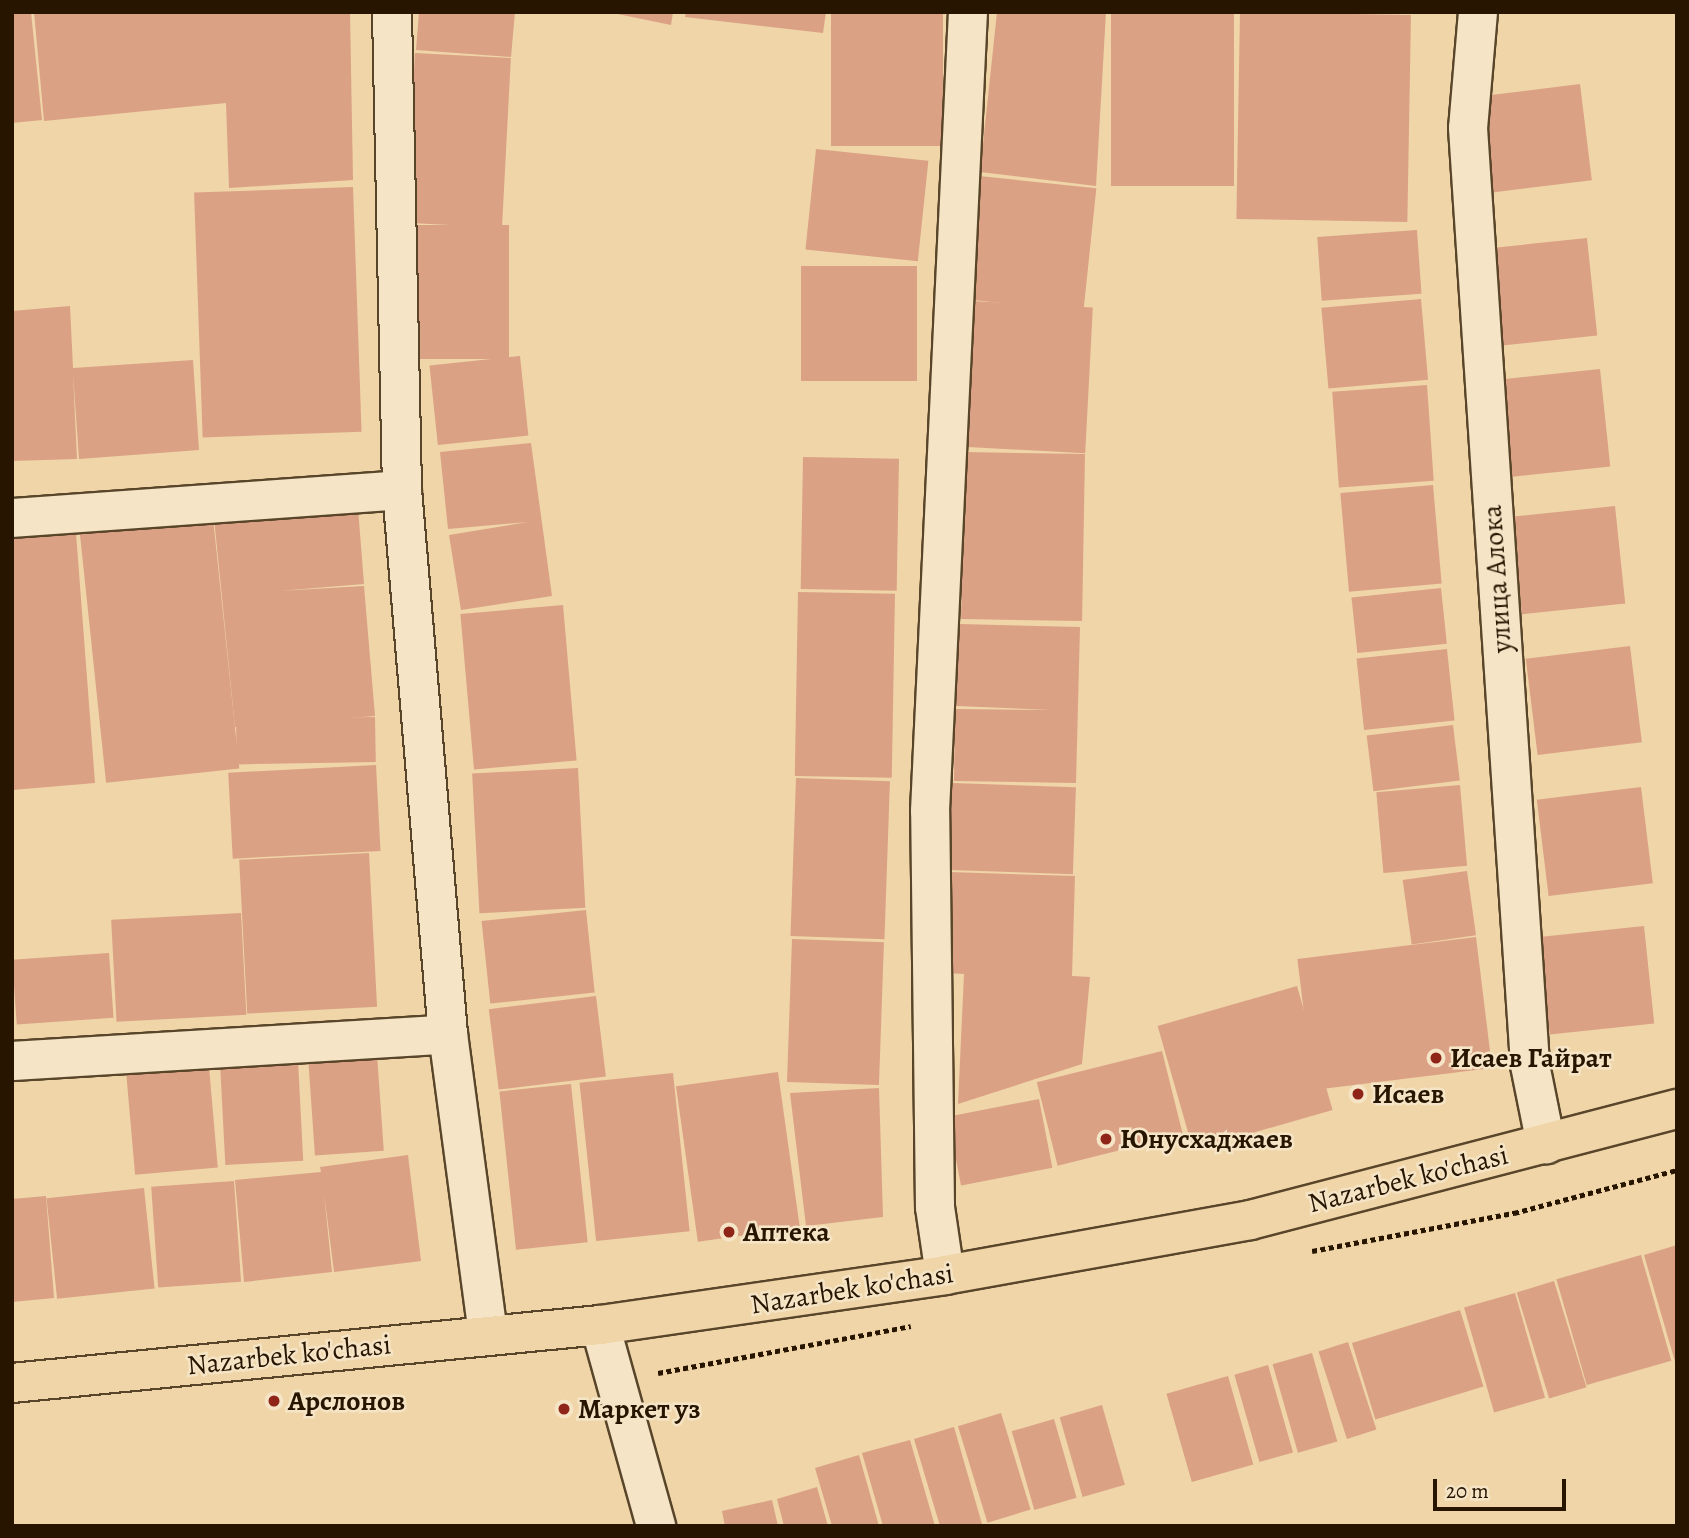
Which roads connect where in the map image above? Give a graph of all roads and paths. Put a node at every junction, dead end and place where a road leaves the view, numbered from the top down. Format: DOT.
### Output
graph roads {
  1 [pos="392,12"];
  2 [pos="968,12"];
  3 [pos="1478,12"];
  4 [pos="402,490"];
  5 [pos="12,518"];
  6 [pos="448,1034"];
  7 [pos="12,1061"];
  8 [pos="1677,1109"];
  9 [pos="1546,1144"];
  10 [pos="945,1275"];
  11 [pos="600,1325"];
  12 [pos="488,1335"];
  13 [pos="12,1383"];
  14 [pos="656,1526"];
  1 -- 4 [label="street"];
  2 -- 10 [label="street"];
  3 -- 9 [label="street, улица Алока"];
  4 -- 5 [label="street"];
  4 -- 6 [label="street"];
  6 -- 7 [label="street"];
  6 -- 12 [label="street"];
  8 -- 9 [label="main road, Nazarbek ko'chasi"];
  9 -- 10 [label="main road, Nazarbek ko'chasi"];
  10 -- 11 [label="main road, Nazarbek ko'chasi"];
  11 -- 12 [label="main road, Nazarbek ko'chasi"];
  11 -- 14 [label="street"];
  12 -- 13 [label="main road, Nazarbek ko'chasi"];
}
